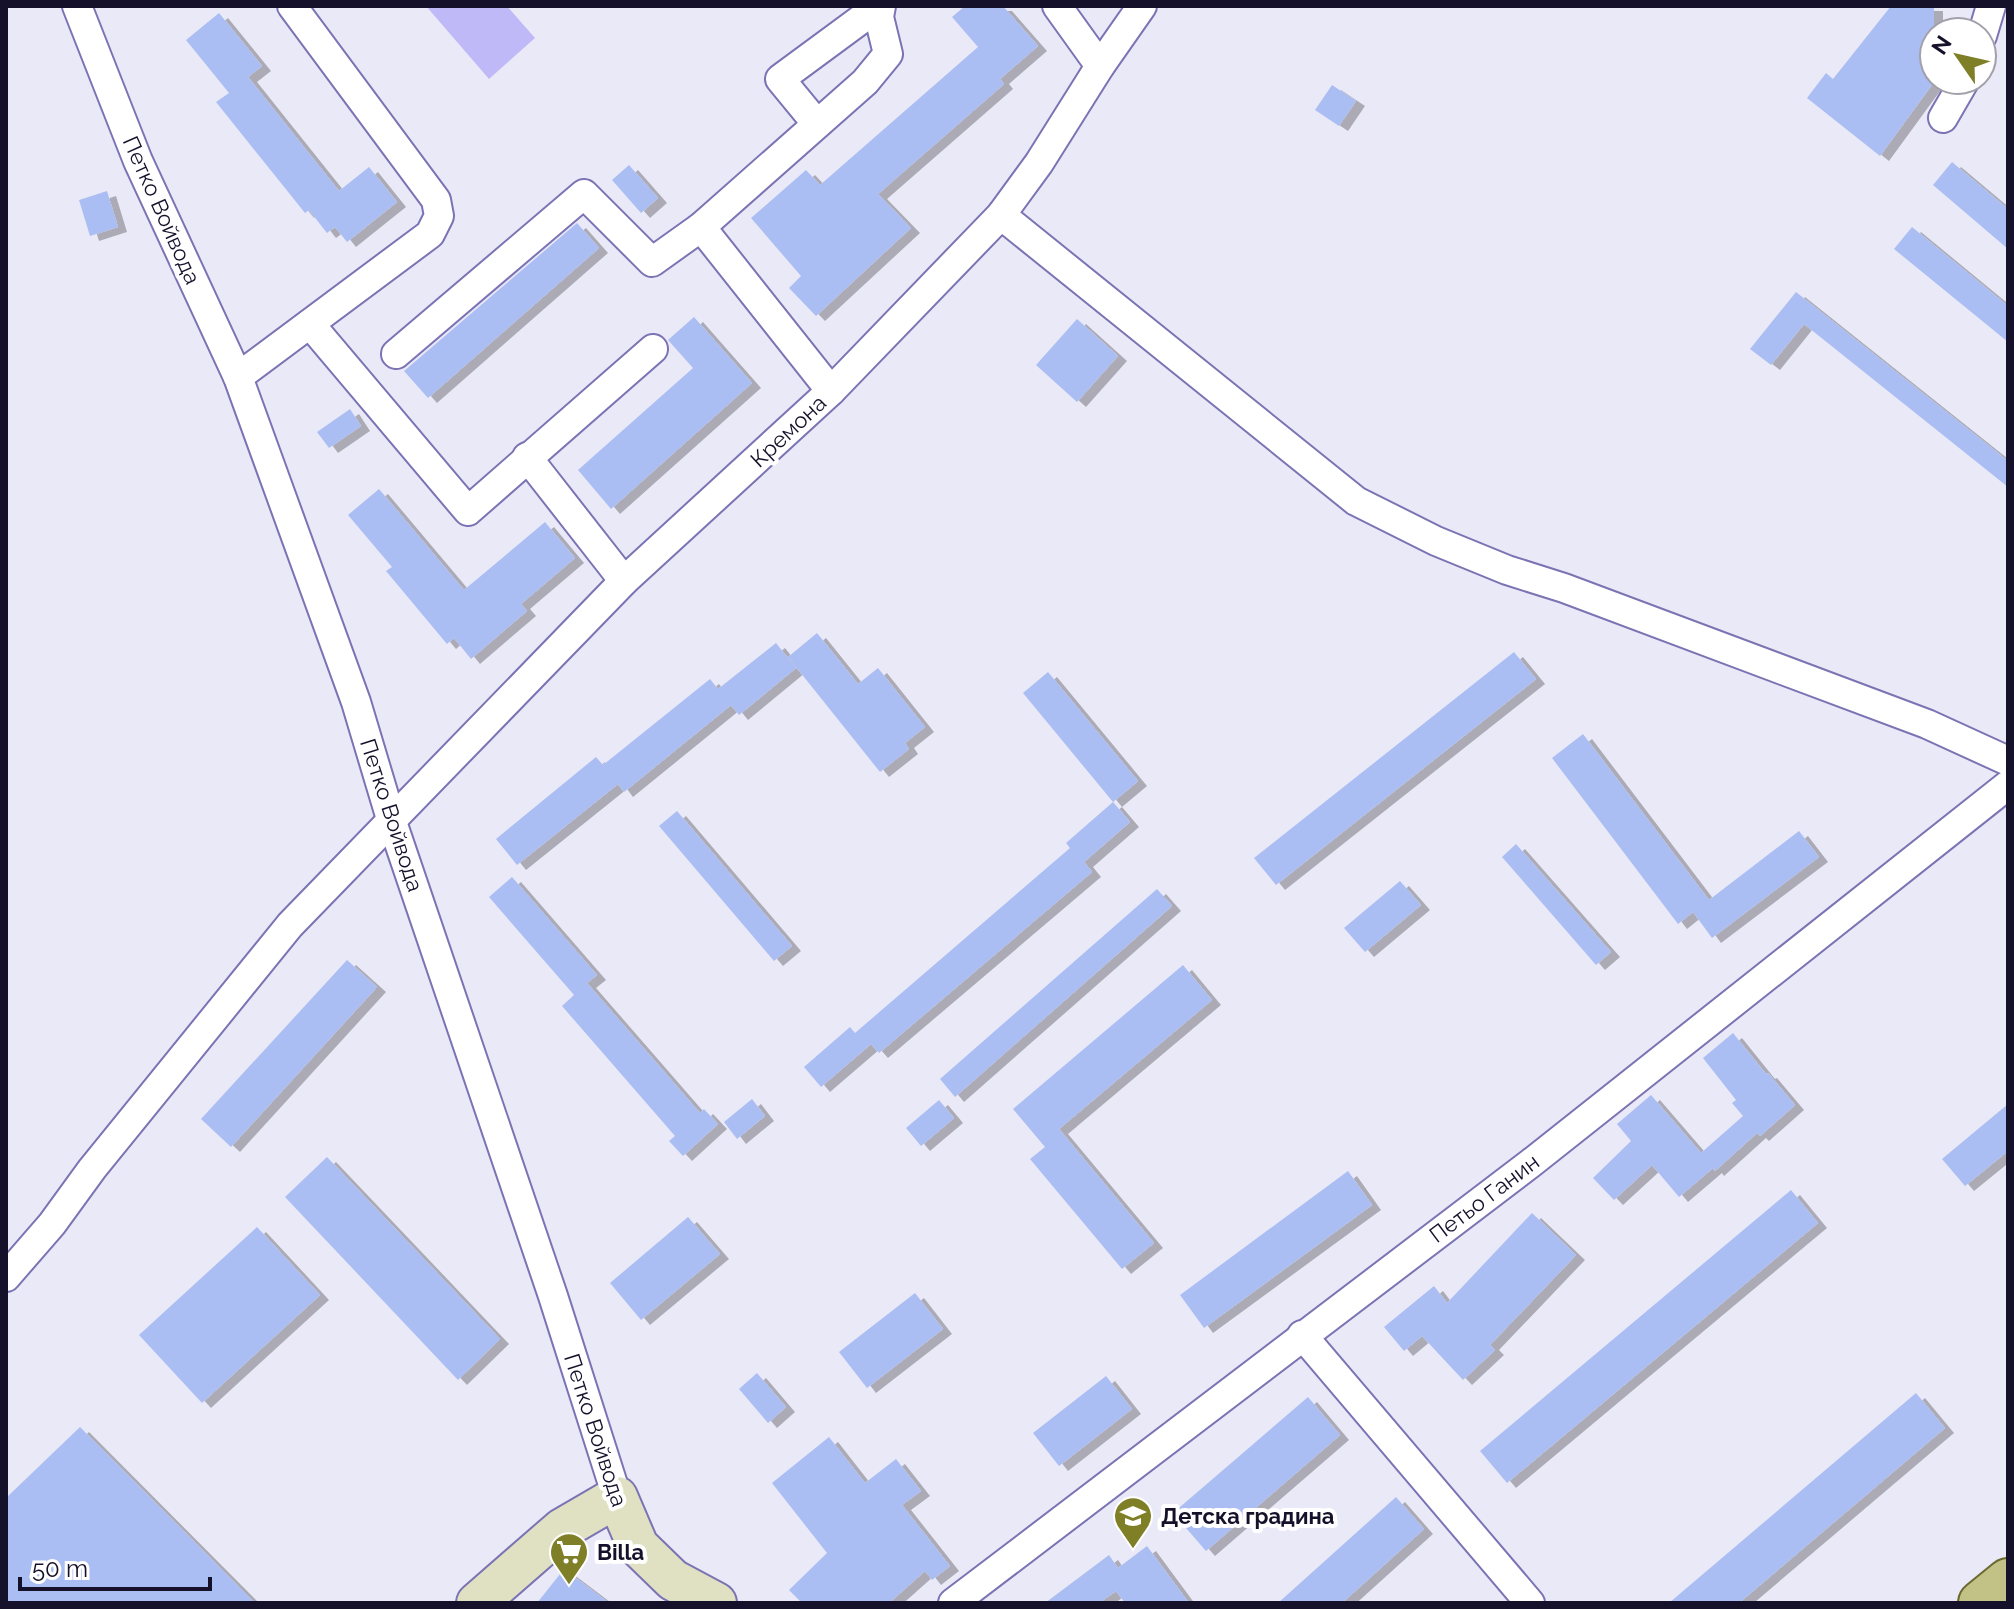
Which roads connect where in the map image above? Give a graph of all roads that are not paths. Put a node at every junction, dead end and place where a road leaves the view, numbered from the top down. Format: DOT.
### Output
graph roads {
  1 [pos="77,6"];
  2 [pos="292,6"];
  3 [pos="880,6"];
  4 [pos="1057,6"];
  5 [pos="1142,6"];
  6 [pos="1100,66"];
  7 [pos="1956,96"];
  8 [pos="1943,118"];
  9 [pos="817,124"];
  10 [pos="1001,215"];
  11 [pos="701,227"];
  12 [pos="310,324"];
  13 [pos="653,349"];
  14 [pos="396,354"];
  15 [pos="238,377"];
  16 [pos="831,391"];
  17 [pos="527,457"];
  18 [pos="624,581"];
  19 [pos="2008,761"];
  20 [pos="2008,785"];
  21 [pos="391,819"];
  22 [pos="6,1277"];
  23 [pos="1302,1335"];
  24 [pos="617,1497"];
  25 [pos="2008,1581"];
  26 [pos="477,1603"];
  27 [pos="716,1603"];
  28 [pos="953,1603"];
  29 [pos="1530,1603"];
  30 [pos="1981,1603"];
  1 -- 15 [label="street, Петко Войвода"];
  2 -- 12 [label="street"];
  3 -- 9 [label="street"];
  3 -- 9 [label="street"];
  4 -- 6 [label="street"];
  5 -- 6 [label="street, Кремона"];
  6 -- 10 [label="street, Кремона"];
  7 -- 8 [label="street"];
  9 -- 11 [label="street"];
  10 -- 16 [label="street, Кремона"];
  10 -- 19 [label="street"];
  11 -- 14 [label="street"];
  11 -- 16 [label="street"];
  12 -- 15 [label="street"];
  12 -- 17 [label="street"];
  13 -- 17 [label="street"];
  15 -- 21 [label="street, Петко Войвода"];
  16 -- 18 [label="street, Кремона"];
  17 -- 18 [label="street"];
  18 -- 21 [label="street, Кремона"];
  20 -- 23 [label="street, Петьо Ганин"];
  21 -- 22 [label="street, Кремона"];
  21 -- 24 [label="street, Петко Войвода"];
  23 -- 28 [label="street, Петьо Ганин"];
  23 -- 29 [label="street"];
  24 -- 26 [label="street"];
  24 -- 27 [label="street, Петко Войвода"];
  25 -- 30 [label="main road"];
}
